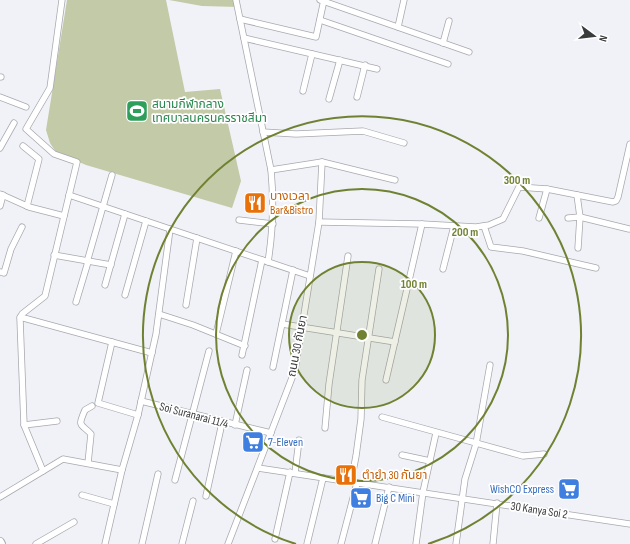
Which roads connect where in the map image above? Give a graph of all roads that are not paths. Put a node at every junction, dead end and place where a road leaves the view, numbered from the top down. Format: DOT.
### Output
graph roads {
  1 [pos="62,0"];
  2 [pos="236,0"];
  3 [pos="322,0"];
  4 [pos="404,0"];
  5 [pos="240,19"];
  6 [pos="320,20"];
  7 [pos="449,21"];
  8 [pos="398,27"];
  9 [pos="244,38"];
  10 [pos="443,43"];
  11 [pos="469,52"];
  12 [pos="312,54"];
  13 [pos="340,60"];
  14 [pos="448,64"];
  15 [pos="365,65"];
  16 [pos="377,69"];
  17 [pos="303,91"];
  18 [pos="0,97"];
  19 [pos="357,97"];
  20 [pos="329,99"];
  21 [pos="26,108"];
  22 [pos="14,123"];
  23 [pos="263,132"];
  24 [pos="404,143"];
  25 [pos="630,144"];
  26 [pos="23,146"];
  27 [pos="0,148"];
  28 [pos="322,162"];
  29 [pos="271,170"];
  30 [pos="112,174"];
  31 [pos="395,180"];
  32 [pos="547,189"];
  33 [pos="2,195"];
  34 [pos="577,195"];
  35 [pos="69,196"];
  36 [pos="0,206"];
  37 [pos="27,206"];
  38 [pos="102,206"];
  39 [pos="125,214"];
  40 [pos="64,216"];
  41 [pos="580,217"];
  42 [pos="539,218"];
  43 [pos="568,218"];
  44 [pos="239,220"];
  45 [pos="146,221"];
  46 [pos="320,222"];
  47 [pos="273,224"];
  48 [pos="422,224"];
  49 [pos="454,226"];
  50 [pos="484,226"];
  51 [pos="22,227"];
  52 [pos="170,229"];
  53 [pos="629,229"];
  54 [pos="198,238"];
  55 [pos="578,248"];
  56 [pos="236,251"];
  57 [pos="54,255"];
  58 [pos="348,256"];
  59 [pos="265,261"];
  60 [pos="87,262"];
  61 [pos="111,265"];
  62 [pos="596,268"];
  63 [pos="380,269"];
  64 [pos="444,269"];
  65 [pos="293,270"];
  66 [pos="0,272"];
  67 [pos="310,276"];
  68 [pos="105,285"];
  69 [pos="125,295"];
  70 [pos="76,302"];
  71 [pos="186,305"];
  72 [pos="159,314"];
  73 [pos="20,317"];
  74 [pos="282,324"];
  75 [pos="302,327"];
  76 [pos="336,332"];
  77 [pos="216,334"];
  78 [pos="368,337"];
  79 [pos="112,342"];
  80 [pos="395,342"];
  81 [pos="245,346"];
  82 [pos="210,351"];
  83 [pos="152,353"];
  84 [pos="242,356"];
  85 [pos="490,365"];
  86 [pos="273,367"];
  87 [pos="247,370"];
  88 [pos="386,380"];
  89 [pos="141,401"];
  90 [pos="92,406"];
  91 [pos="138,415"];
  92 [pos="194,415"];
  93 [pos="382,417"];
  94 [pos="57,421"];
  95 [pos="222,423"];
  96 [pos="24,425"];
  97 [pos="235,425"];
  98 [pos="325,428"];
  99 [pos="436,433"];
  100 [pos="271,434"];
  101 [pos="299,440"];
  102 [pos="476,444"];
  103 [pos="544,454"];
  104 [pos="402,455"];
  105 [pos="430,461"];
  106 [pos="88,463"];
  107 [pos="258,468"];
  108 [pos="122,470"];
  109 [pos="43,471"];
  110 [pos="292,472"];
  111 [pos="158,474"];
  112 [pos="324,478"];
  113 [pos="175,480"];
  114 [pos="350,482"];
  115 [pos="357,483"];
  116 [pos="389,487"];
  117 [pos="423,492"];
  118 [pos="82,495"];
  119 [pos="206,496"];
  120 [pos="0,497"];
  121 [pos="462,498"];
  122 [pos="193,501"];
  123 [pos="497,503"];
  124 [pos="114,504"];
  125 [pos="74,522"];
  126 [pos="630,524"];
  127 [pos="275,539"];
  128 [pos="36,544"];
  129 [pos="105,544"];
  130 [pos="142,544"];
  131 [pos="182,544"];
  132 [pos="228,544"];
  133 [pos="307,544"];
  134 [pos="341,544"];
  135 [pos="375,544"];
  136 [pos="416,544"];
  137 [pos="456,544"];
  138 [pos="493,544"];
  1 -- 35 [label="street"];
  2 -- 5 [label="street"];
  3 -- 6 [label="street"];
  3 -- 8 [label="street"];
  4 -- 8 [label="street"];
  5 -- 6 [label="street"];
  5 -- 9 [label="street"];
  6 -- 14 [label="street"];
  7 -- 10 [label="street"];
  8 -- 10 [label="street"];
  9 -- 12 [label="street"];
  9 -- 23 [label="street"];
  10 -- 11 [label="street"];
  12 -- 13 [label="street"];
  12 -- 17 [label="street"];
  13 -- 15 [label="street"];
  13 -- 20 [label="street"];
  15 -- 16 [label="street"];
  15 -- 19 [label="street"];
  18 -- 21 [label="street"];
  22 -- 27 [label="street"];
  23 -- 24 [label="street"];
  23 -- 29 [label="street"];
  25 -- 34 [label="street"];
  26 -- 37 [label="street"];
  28 -- 29 [label="street"];
  28 -- 31 [label="street"];
  28 -- 46 [label="street, ถนน 30 กันยา"];
  29 -- 47 [label="street"];
  30 -- 38 [label="street"];
  32 -- 34 [label="street"];
  32 -- 42 [label="street"];
  32 -- 50 [label="street"];
  33 -- 36 [label="street"];
  33 -- 37 [label="street"];
  34 -- 41 [label="street"];
  35 -- 38 [label="street"];
  35 -- 40 [label="street"];
  37 -- 40 [label="street"];
  38 -- 39 [label="street"];
  38 -- 60 [label="street"];
  39 -- 45 [label="street"];
  39 -- 61 [label="street"];
  40 -- 57 [label="street"];
  41 -- 43 [label="street"];
  41 -- 53 [label="street"];
  41 -- 55 [label="street"];
  44 -- 47 [label="street"];
  45 -- 52 [label="street"];
  45 -- 69 [label="street"];
  46 -- 48 [label="street"];
  46 -- 67 [label="street, ถนน 30 กันยา"];
  47 -- 59 [label="street"];
  48 -- 49 [label="street"];
  48 -- 80 [label="street"];
  49 -- 50 [label="street"];
  49 -- 64 [label="street"];
  50 -- 62 [label="street"];
  51 -- 66 [label="street"];
  52 -- 54 [label="street"];
  52 -- 72 [label="street"];
  54 -- 56 [label="street"];
  54 -- 71 [label="street"];
  56 -- 59 [label="street"];
  56 -- 77 [label="street"];
  57 -- 60 [label="street"];
  57 -- 73 [label="street"];
  58 -- 76 [label="street"];
  59 -- 65 [label="street"];
  59 -- 81 [label="street"];
  60 -- 61 [label="street"];
  60 -- 70 [label="street"];
  61 -- 68 [label="street"];
  63 -- 78 [label="street"];
  65 -- 67 [label="street"];
  65 -- 74 [label="street"];
  67 -- 75 [label="street, ถนน 30 กันยา"];
  72 -- 77 [label="street"];
  72 -- 83 [label="street"];
  73 -- 79 [label="street"];
  73 -- 96 [label="street"];
  74 -- 75 [label="street"];
  74 -- 86 [label="street"];
  75 -- 76 [label="street"];
  75 -- 100 [label="street, ถนน 30 กันยา"];
  76 -- 78 [label="street"];
  76 -- 98 [label="street"];
  77 -- 81 [label="street"];
  78 -- 80 [label="street"];
  78 -- 114 [label="street"];
  79 -- 83 [label="street"];
  79 -- 91 [label="street"];
  80 -- 88 [label="street"];
  81 -- 84 [label="street"];
  82 -- 92 [label="street"];
  83 -- 89 [label="street"];
  85 -- 102 [label="street"];
  87 -- 97 [label="street"];
  89 -- 91 [label="street"];
  89 -- 92 [label="street, Soi Suranarai 11/4"];
  90 -- 106 [label="street"];
  91 -- 108 [label="street"];
  92 -- 95 [label="street, Soi Suranarai 11/4"];
  92 -- 113 [label="street"];
  93 -- 99 [label="street"];
  94 -- 96 [label="street"];
  95 -- 97 [label="street, Soi Suranarai 11/4"];
  95 -- 119 [label="street"];
  96 -- 109 [label="street"];
  97 -- 100 [label="street, Soi Suranarai 11/4"];
  99 -- 102 [label="street"];
  99 -- 105 [label="street"];
  100 -- 107 [label="street, ถนน 30 กันยา"];
  101 -- 110 [label="street"];
  102 -- 103 [label="street"];
  102 -- 121 [label="street"];
  104 -- 105 [label="street"];
  105 -- 117 [label="street"];
  106 -- 108 [label="street"];
  106 -- 109 [label="street"];
  107 -- 110 [label="street, 30 Kanya Soi 2"];
  107 -- 132 [label="street, ถนน 30 กันยา"];
  108 -- 124 [label="street"];
  109 -- 120 [label="street"];
  110 -- 112 [label="street, 30 Kanya Soi 2"];
  110 -- 127 [label="street"];
  111 -- 130 [label="street"];
  112 -- 114 [label="street, 30 Kanya Soi 2"];
  112 -- 133 [label="street"];
  114 -- 115 [label="street, 30 Kanya Soi 2"];
  115 -- 116 [label="street, 30 Kanya Soi 2"];
  115 -- 134 [label="street"];
  116 -- 117 [label="street, 30 Kanya Soi 2"];
  116 -- 135 [label="street"];
  117 -- 121 [label="street, 30 Kanya Soi 2"];
  117 -- 136 [label="street"];
  118 -- 124 [label="street"];
  121 -- 123 [label="street, 30 Kanya Soi 2"];
  121 -- 137 [label="street"];
  122 -- 131 [label="street"];
  123 -- 126 [label="street, 30 Kanya Soi 2"];
  123 -- 138 [label="street"];
  124 -- 129 [label="street"];
  125 -- 128 [label="street"];
}
